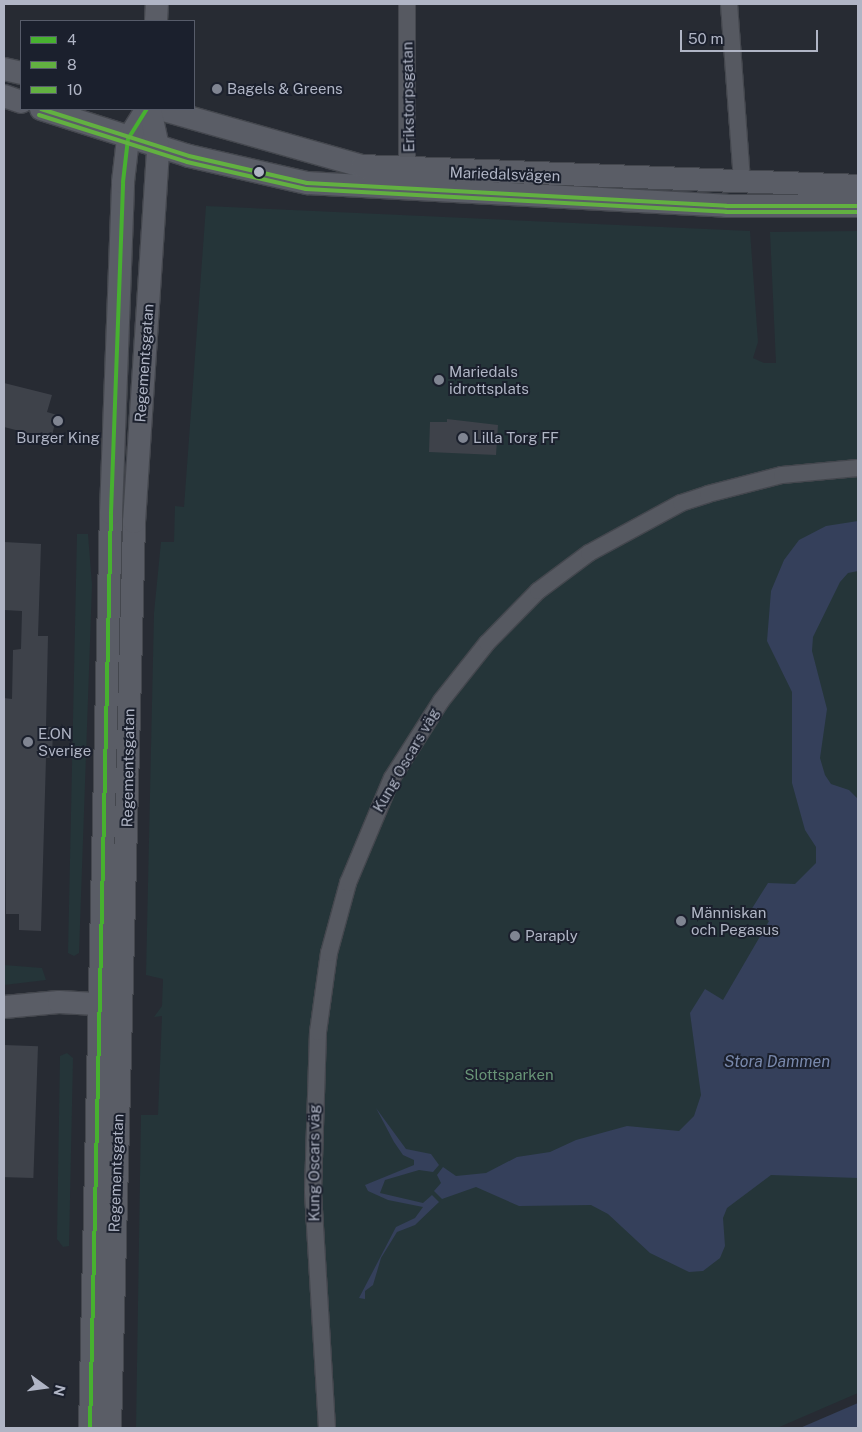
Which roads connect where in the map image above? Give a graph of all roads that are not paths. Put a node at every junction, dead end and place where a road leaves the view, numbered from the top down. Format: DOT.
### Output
graph roads {
  1 [pos="157,4"];
  2 [pos="407,4"];
  3 [pos="729,4"];
  4 [pos="156,20"];
  5 [pos="4,69"];
  6 [pos="20,73"];
  7 [pos="4,96"];
  8 [pos="20,102"];
  9 [pos="45,110"];
  10 [pos="148,110"];
  11 [pos="149,110"];
  12 [pos="163,110"];
  13 [pos="128,139"];
  14 [pos="158,147"];
  15 [pos="407,180"];
  16 [pos="742,183"];
  17 [pos="858,186"];
  18 [pos="858,206"];
  19 [pos="858,468"];
  20 [pos="110,1005"];
  21 [pos="4,1007"];
  22 [pos="90,1428"];
  23 [pos="110,1428"];
  24 [pos="327,1428"];
  1 -- 4 [label="main road"];
  2 -- 15 [label="street, Erikstorpsgatan"];
  3 -- 16 [label="street"];
  5 -- 6 [label="main road"];
  7 -- 8 [label="main road"];
  9 -- 13 [label="main road, Mariedalsvägen"];
  10 -- 13 [label="main road, Regementsgatan"];
  11 -- 14 [label="main road, Regementsgatan"];
  12 -- 15 [label="main road, Mariedalsvägen"];
  13 -- 14 [label="main road, Mariedalsvägen"];
  13 -- 20 [label="main road, Regementsgatan"];
  14 -- 15 [label="main road, Mariedalsvägen"];
  14 -- 20 [label="main road, Regementsgatan"];
  15 -- 16 [label="main road, Mariedalsvägen"];
  15 -- 18 [label="main road, Mariedalsvägen"];
  16 -- 17 [label="main road, Mariedalsvägen"];
  19 -- 24 [label="street, Kung Oscars väg"];
  20 -- 21 [label="main road"];
  20 -- 22 [label="main road, Regementsgatan"];
  20 -- 23 [label="main road, Regementsgatan"];
}
